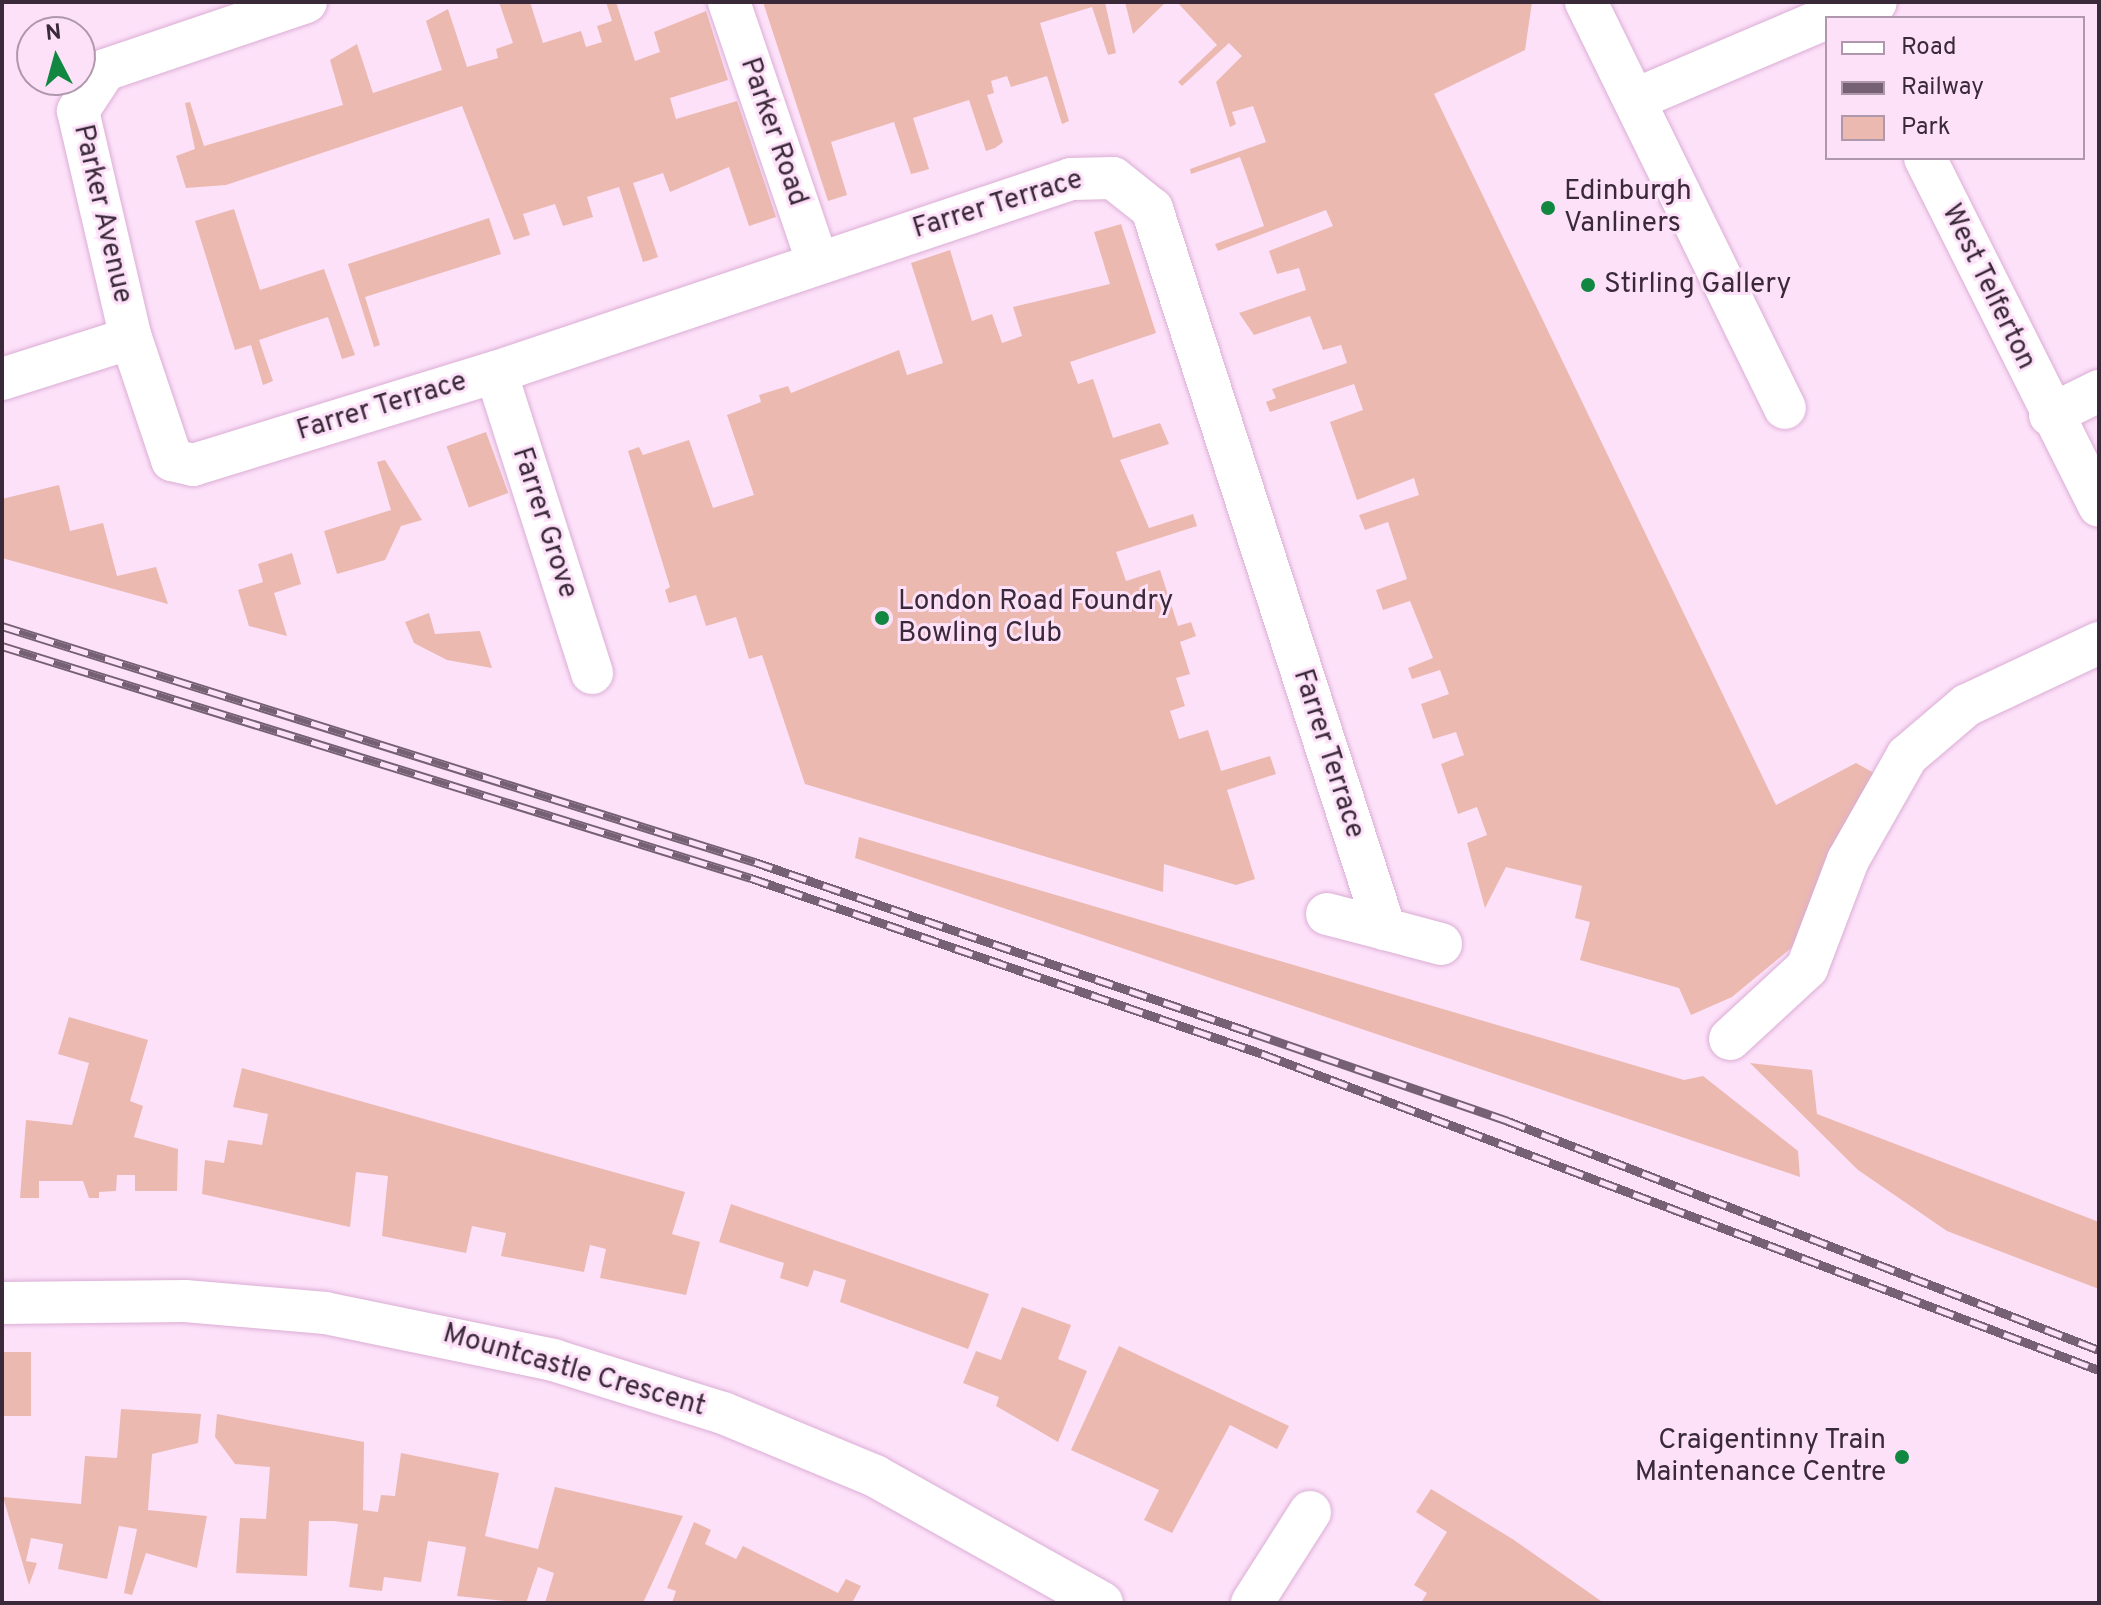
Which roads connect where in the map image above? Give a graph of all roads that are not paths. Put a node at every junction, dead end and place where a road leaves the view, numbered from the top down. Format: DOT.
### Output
graph roads {
  1 [pos="306,2"];
  2 [pos="729,2"];
  3 [pos="1586,2"];
  4 [pos="1825,22"];
  5 [pos="1636,99"];
  6 [pos="1926,160"];
  7 [pos="818,263"];
  8 [pos="131,338"];
  9 [pos="496,372"];
  10 [pos="2,379"];
  11 [pos="2099,391"];
  12 [pos="1785,408"];
  13 [pos="2050,415"];
  14 [pos="167,451"];
  15 [pos="2099,506"];
  16 [pos="2099,643"];
  17 [pos="592,673"];
  18 [pos="1327,914"];
  19 [pos="1385,929"];
  20 [pos="1441,944"];
  21 [pos="1730,1039"];
  22 [pos="2,1303"];
  23 [pos="1310,1512"];
  24 [pos="1102,1603"];
  25 [pos="1252,1603"];
  1 -- 8 [label="street, Parker Avenue"];
  2 -- 7 [label="street, Parker Road"];
  3 -- 5 [label="street"];
  4 -- 5 [label="street"];
  5 -- 12 [label="street"];
  6 -- 13 [label="street, West Telferton"];
  7 -- 9 [label="street, Farrer Terrace"];
  7 -- 19 [label="street, Farrer Terrace"];
  8 -- 10 [label="street, Parker Avenue"];
  8 -- 14 [label="street, Parker Avenue"];
  9 -- 14 [label="street, Farrer Terrace"];
  9 -- 17 [label="street, Farrer Grove"];
  11 -- 13 [label="street"];
  13 -- 15 [label="street, West Telferton"];
  16 -- 21 [label="street"];
  18 -- 19 [label="street"];
  19 -- 20 [label="street"];
  22 -- 24 [label="street, Mountcastle Crescent"];
  23 -- 25 [label="street"];
}
